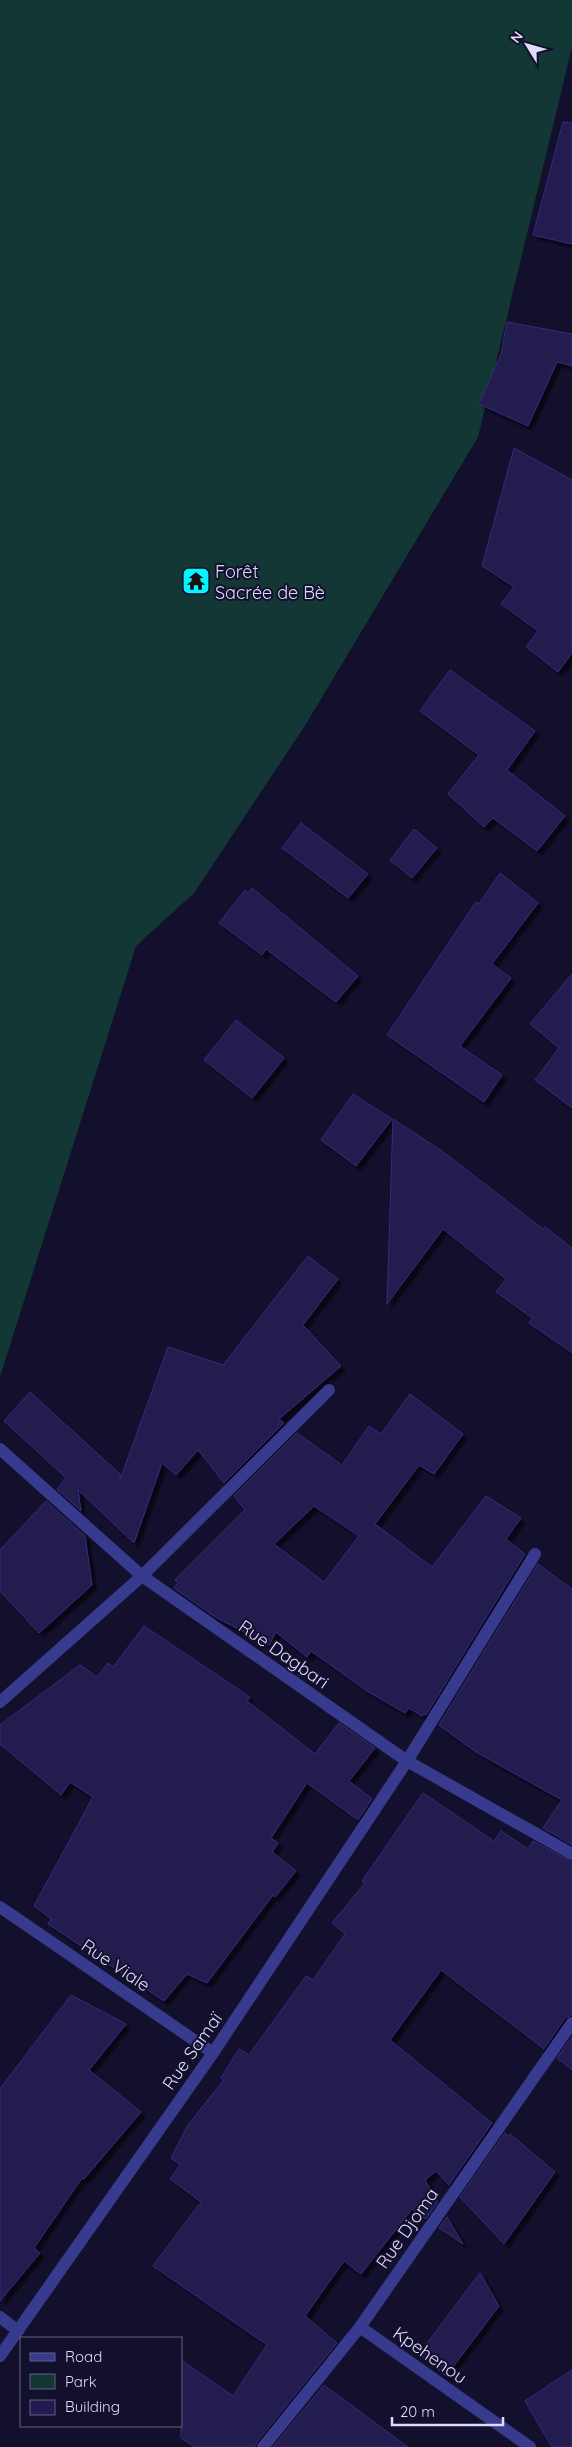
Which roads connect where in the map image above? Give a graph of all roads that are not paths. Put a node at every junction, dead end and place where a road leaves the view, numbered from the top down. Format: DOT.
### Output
graph roads {
  1 [pos="329,1390"];
  2 [pos="0,1449"];
  3 [pos="535,1554"];
  4 [pos="142,1576"];
  5 [pos="0,1702"];
  6 [pos="407,1762"];
  7 [pos="572,1854"];
  8 [pos="0,1907"];
  9 [pos="572,2023"];
  10 [pos="213,2053"];
  11 [pos="0,2316"];
  12 [pos="360,2327"];
  13 [pos="18,2331"];
  14 [pos="0,2356"];
  15 [pos="262,2447"];
  16 [pos="530,2447"];
  1 -- 4 [label="street"];
  2 -- 4 [label="street, Rue Dagbari"];
  3 -- 6 [label="street, Rue Samaï"];
  4 -- 5 [label="street"];
  4 -- 6 [label="street, Rue Dagbari"];
  6 -- 7 [label="street, Rue Dagbari"];
  6 -- 10 [label="street, Rue Samaï"];
  8 -- 10 [label="street, Rue Viale"];
  9 -- 12 [label="street, Rue Djoma"];
  10 -- 13 [label="street, Rue Samaï"];
  11 -- 13 [label="street"];
  12 -- 15 [label="street, Rue Djoma"];
  12 -- 16 [label="street, Kpehenou"];
  13 -- 14 [label="street, Rue Samaï"];
}
